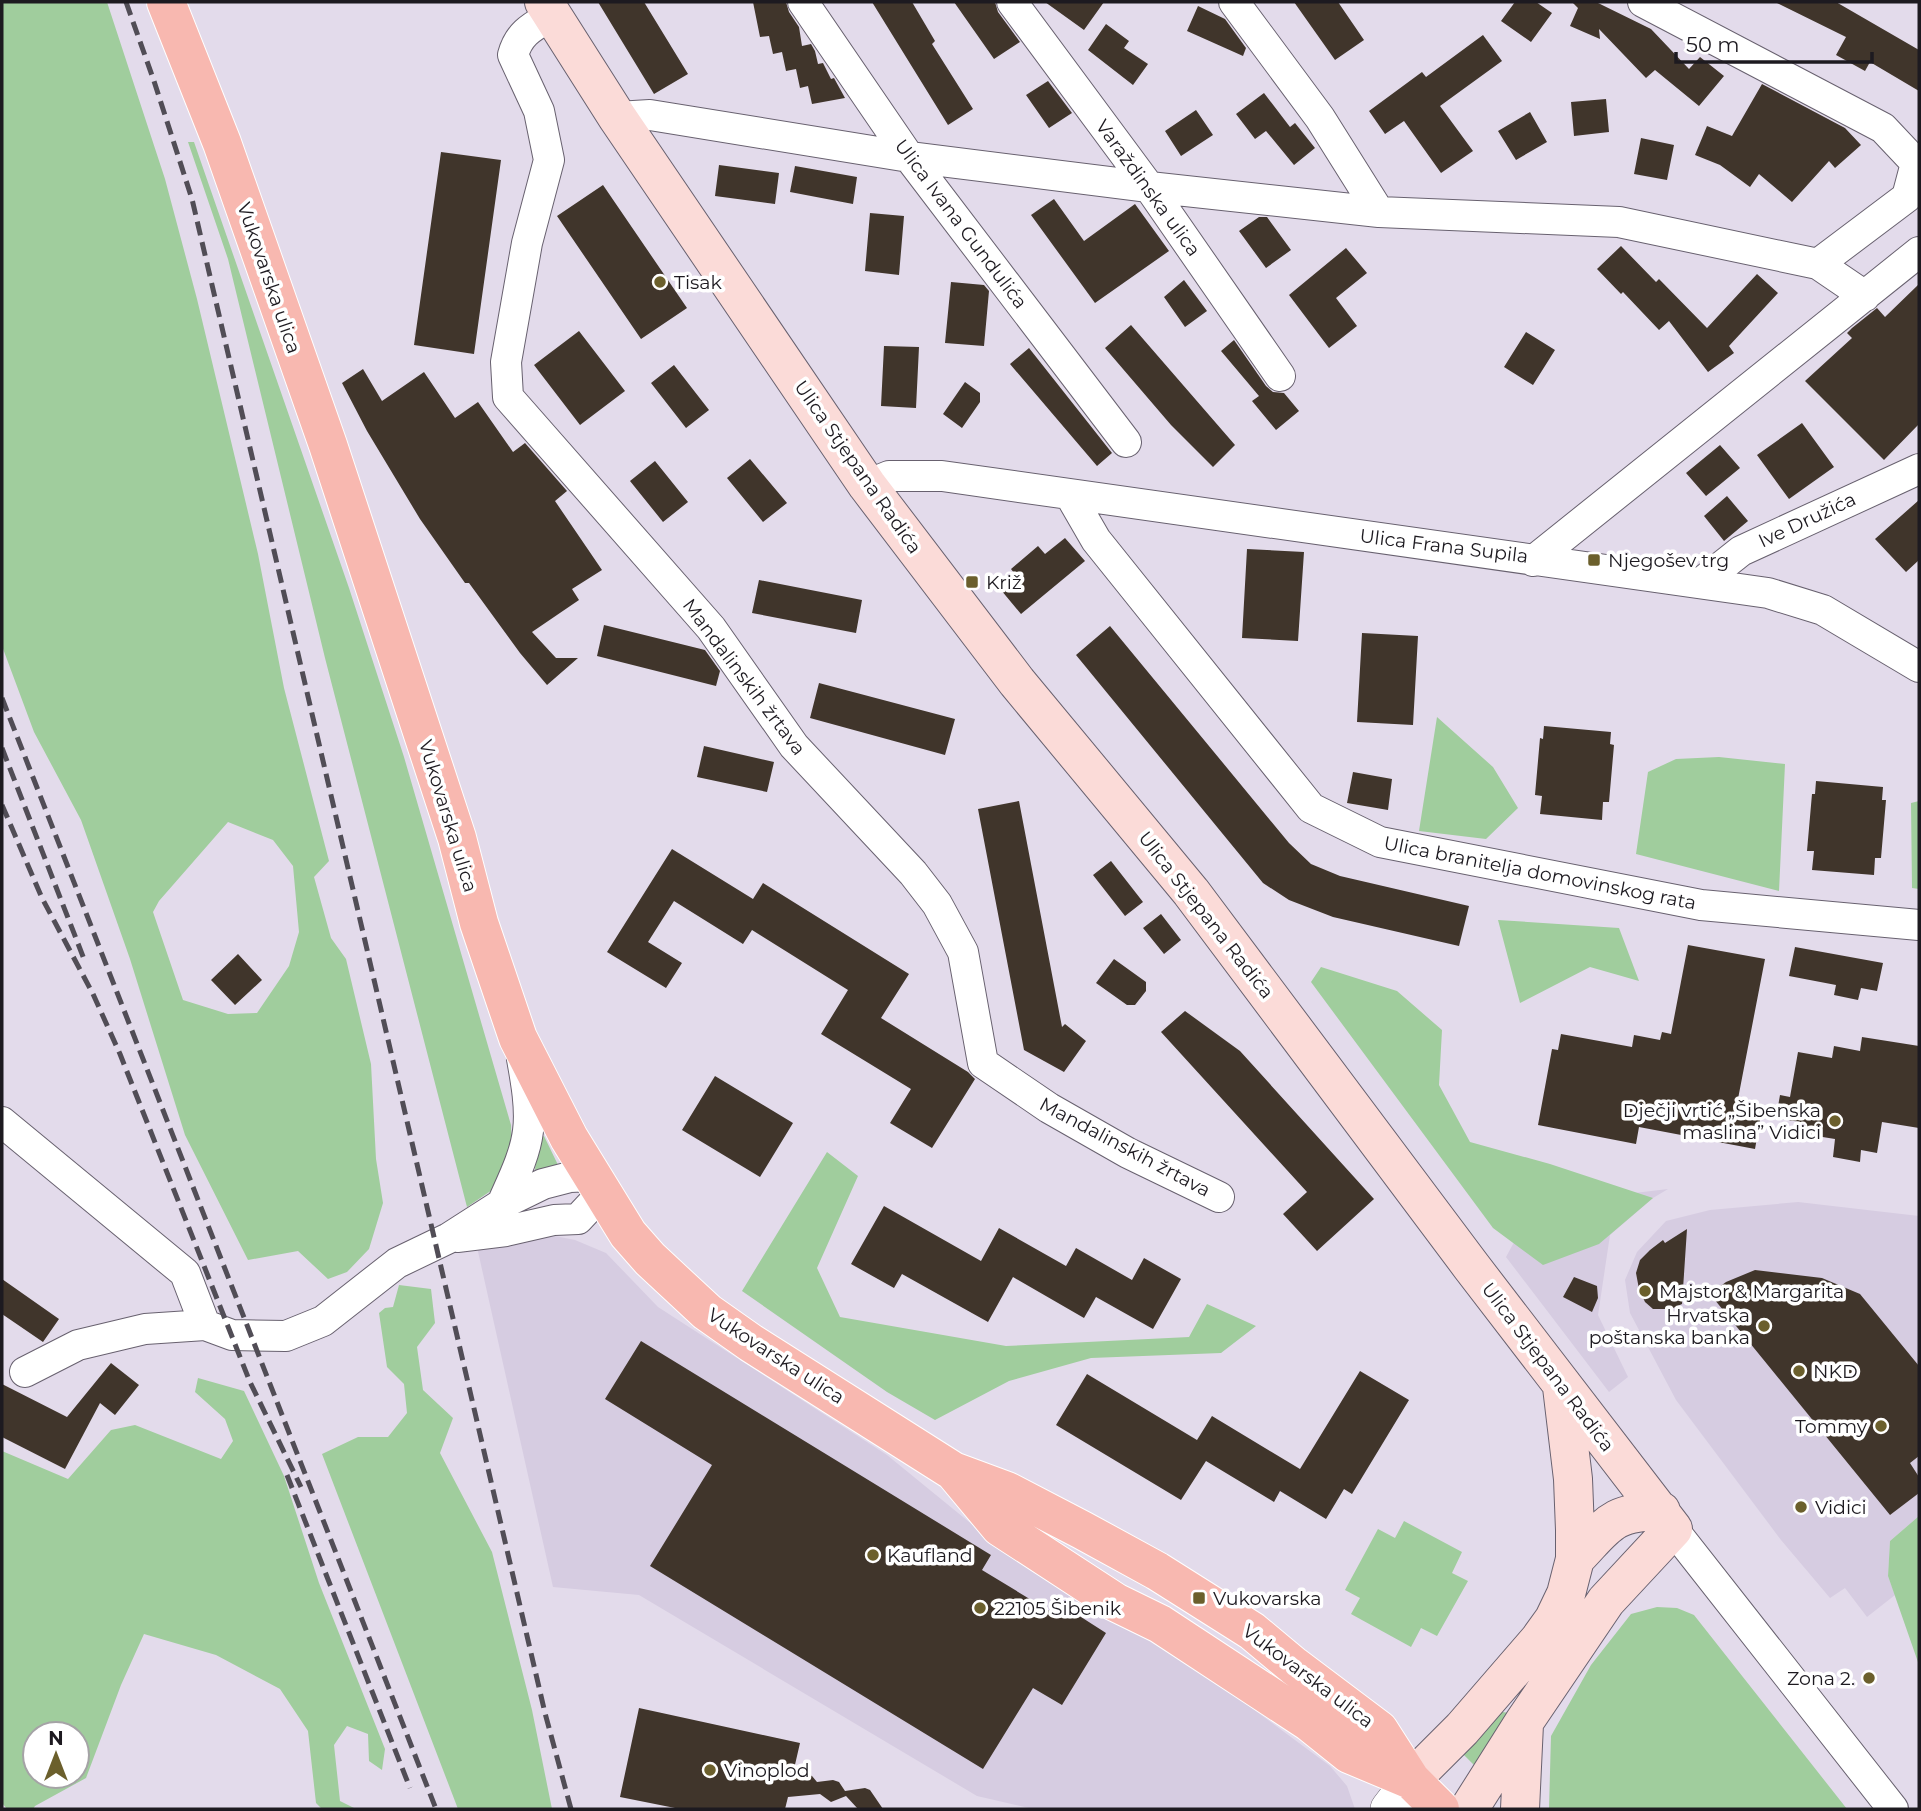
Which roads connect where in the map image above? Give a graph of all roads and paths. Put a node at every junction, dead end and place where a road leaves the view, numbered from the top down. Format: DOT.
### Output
graph roads {
  1 [pos="166,2"];
  2 [pos="803,2"];
  3 [pos="1012,2"];
  4 [pos="1234,2"];
  5 [pos="1643,2"];
  6 [pos="548,8"];
  7 [pos="618,117"];
  8 [pos="909,157"];
  9 [pos="1149,187"];
  10 [pos="1379,212"];
  11 [pos="1919,252"];
  12 [pos="1818,264"];
  13 [pos="1865,296"];
  14 [pos="1280,376"];
  15 [pos="1126,442"];
  16 [pos="1919,469"];
  17 [pos="867,485"];
  18 [pos="1070,495"];
  19 [pos="1533,561"];
  20 [pos="1702,582"];
  21 [pos="1919,667"];
  22 [pos="1919,925"];
  23 [pos="518,1038"];
  24 [pos="2,1122"];
  25 [pos="597,1183"];
  26 [pos="1219,1197"];
  27 [pos="502,1204"];
  28 [pos="449,1238"];
  29 [pos="205,1325"];
  30 [pos="25,1372"];
  31 [pos="1562,1385"];
  32 [pos="1667,1520"];
  33 [pos="1575,1559"];
  34 [pos="1524,1722"];
  35 [pos="1400,1795"];
  36 [pos="1440,1809"];
  37 [pos="1469,1809"];
  38 [pos="1520,1809"];
  39 [pos="1893,1809"];
  1 -- 23 [label="main road, Vukovarska ulica"];
  2 -- 8 [label="street, Ulica Ivana Gundulića"];
  3 -- 9 [label="street, Varaždinska ulica"];
  4 -- 10 [label="street"];
  5 -- 12 [label="street"];
  6 -- 7 [label="main road, Ulica Stjepana Radića"];
  6 -- 26 [label="street, Mandalinskih žrtava"];
  7 -- 8 [label="street"];
  7 -- 17 [label="main road, Ulica Stjepana Radića"];
  8 -- 9 [label="street"];
  8 -- 15 [label="street, Ulica Ivana Gundulića"];
  9 -- 10 [label="street"];
  9 -- 14 [label="street, Varaždinska ulica"];
  10 -- 12 [label="street"];
  11 -- 13 [label="street, Ulica Frana Supila"];
  12 -- 13 [label="street"];
  13 -- 19 [label="street, Ulica Frana Supila"];
  16 -- 20 [label="street, Ive Družića"];
  17 -- 18 [label="street, Ulica Frana Supila"];
  17 -- 31 [label="main road, Ulica Stjepana Radića"];
  18 -- 19 [label="street, Ulica Frana Supila"];
  18 -- 22 [label="street, Ulica branitelja domovinskog rata"];
  19 -- 20 [label="street"];
  20 -- 21 [label="street"];
  23 -- 25 [label="main road, Vukovarska ulica"];
  23 -- 27 [label="street"];
  24 -- 29 [label="street"];
  25 -- 27 [label="street"];
  25 -- 28 [label="street"];
  25 -- 35 [label="main road, Vukovarska ulica"];
  27 -- 28 [label="street"];
  28 -- 29 [label="street"];
  29 -- 30 [label="street"];
  31 -- 32 [label="main road, Ulica Stjepana Radića"];
  31 -- 33 [label="main road"];
  32 -- 33 [label="main road"];
  32 -- 34 [label="main road"];
  32 -- 39 [label="street, Ulica Stjepana Radića"];
  33 -- 35 [label="main road"];
  34 -- 37 [label="main road"];
  34 -- 38 [label="main road"];
  35 -- 36 [label="main road, Vukovarska ulica"];
}
